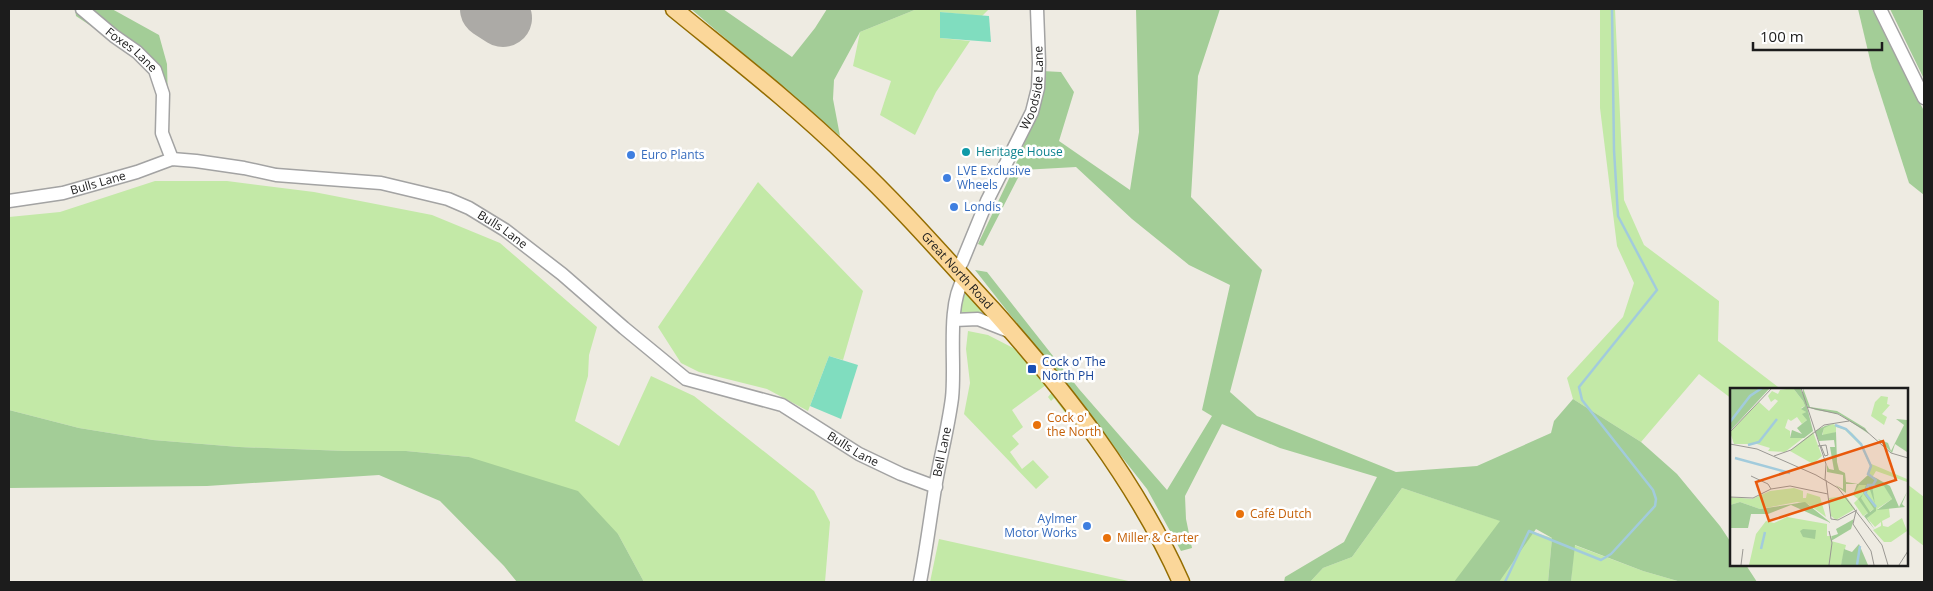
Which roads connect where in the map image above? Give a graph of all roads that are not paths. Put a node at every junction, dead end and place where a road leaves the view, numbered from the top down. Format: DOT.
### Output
graph roads {
  1 [pos="82,9"];
  2 [pos="674,9"];
  3 [pos="1037,9"];
  4 [pos="1880,9"];
  5 [pos="1924,98"];
  6 [pos="172,159"];
  7 [pos="9,201"];
  8 [pos="960,274"];
  9 [pos="954,320"];
  10 [pos="1013,333"];
  11 [pos="936,487"];
  12 [pos="920,582"];
  13 [pos="1181,582"];
  1 -- 6 [label="street, Foxes Lane"];
  2 -- 8 [label="main road, Great North Road"];
  3 -- 8 [label="street, Woodside Lane"];
  4 -- 5 [label="street"];
  6 -- 7 [label="street, Bulls Lane"];
  6 -- 11 [label="street, Bulls Lane"];
  8 -- 9 [label="street, Bell Lane"];
  8 -- 10 [label="main road, Great North Road"];
  9 -- 10 [label="street"];
  9 -- 11 [label="street, Bell Lane"];
  10 -- 13 [label="main road, Great North Road"];
  11 -- 12 [label="street, Bell Lane"];
}
